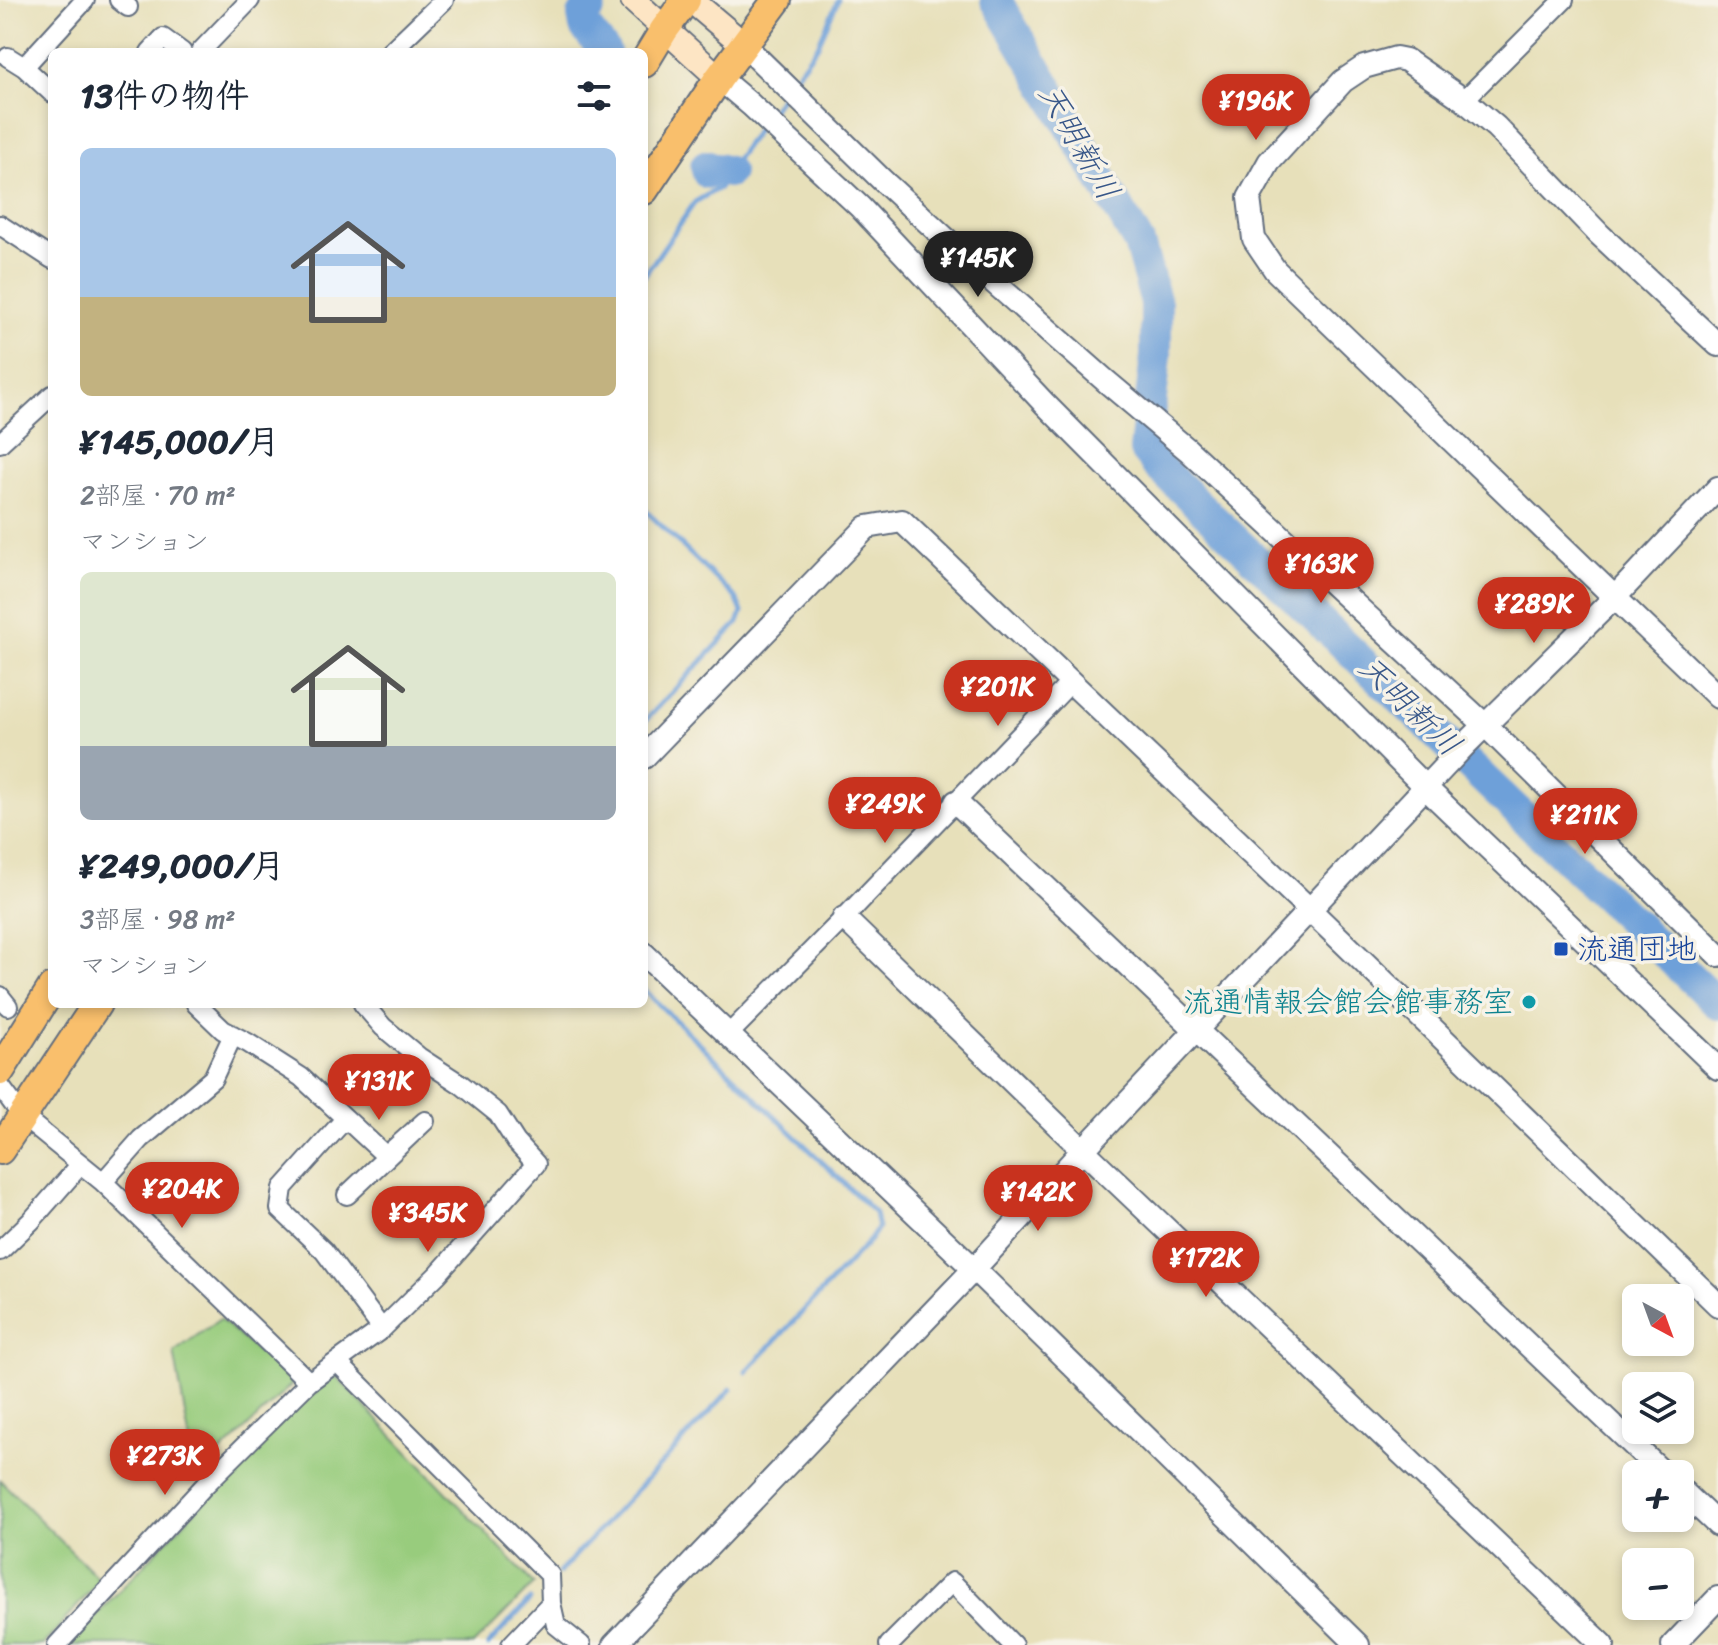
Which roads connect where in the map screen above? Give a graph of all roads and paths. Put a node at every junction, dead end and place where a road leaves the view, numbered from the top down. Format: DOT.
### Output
graph roads {
  1 [pos="85,0"];
  2 [pos="250,0"];
  3 [pos="444,0"];
  4 [pos="633,0"];
  5 [pos="689,0"];
  6 [pos="777,0"];
  7 [pos="1564,0"];
  8 [pos="664,30"];
  9 [pos="743,44"];
  10 [pos="154,48"];
  11 [pos="177,48"];
  12 [pos="204,48"];
  13 [pos="394,48"];
  14 [pos="648,56"];
  15 [pos="719,78"];
  16 [pos="48,90"];
  17 [pos="1464,100"];
  18 [pos="648,184"];
  19 [pos="0,225"];
  20 [pos="48,256"];
  21 [pos="1718,345"];
  22 [pos="48,399"];
  23 [pos="0,443"];
  24 [pos="1718,488"];
  25 [pos="1615,597"];
  26 [pos="1070,683"];
  27 [pos="1718,697"];
  28 [pos="1485,725"];
  29 [pos="648,753"];
  30 [pos="1430,783"];
  31 [pos="956,802"];
  32 [pos="1310,910"];
  33 [pos="844,918"];
  34 [pos="1718,955"];
  35 [pos="648,958"];
  36 [pos="48,994"];
  37 [pos="94,1008"];
  38 [pos="200,1008"];
  39 [pos="366,1008"];
  40 [pos="1196,1031"];
  41 [pos="233,1035"];
  42 [pos="728,1035"];
  43 [pos="1718,1068"];
  44 [pos="0,1071"];
  45 [pos="0,1086"];
  46 [pos="22,1116"];
  47 [pos="345,1119"];
  48 [pos="0,1150"];
  49 [pos="1083,1150"];
  50 [pos="81,1164"];
  51 [pos="103,1182"];
  52 [pos="347,1195"];
  53 [pos="0,1251"];
  54 [pos="974,1269"];
  55 [pos="1718,1305"];
  56 [pos="382,1329"];
  57 [pos="338,1363"];
  58 [pos="309,1382"];
  59 [pos="1649,1460"];
  60 [pos="1694,1502"];
  61 [pos="1718,1525"];
  62 [pos="1718,1598"];
  63 [pos="551,1603"];
  64 [pos="57,1645"];
  65 [pos="511,1645"];
  66 [pos="581,1645"];
  67 [pos="614,1645"];
  68 [pos="889,1645"];
  69 [pos="1013,1645"];
  70 [pos="1358,1645"];
  71 [pos="1603,1645"];
  72 [pos="1673,1645"];
  1 -- 16 [label="street"];
  2 -- 12 [label="street"];
  3 -- 13 [label="street"];
  4 -- 8 [label="main road"];
  5 -- 8 [label="highway"];
  5 -- 9 [label="main road"];
  6 -- 9 [label="highway"];
  7 -- 17 [label="street"];
  8 -- 14 [label="highway"];
  8 -- 15 [label="main road"];
  9 -- 15 [label="highway"];
  9 -- 28 [label="street"];
  10 -- 11 [label="street"];
  15 -- 18 [label="highway"];
  15 -- 30 [label="street"];
  17 -- 21 [label="street"];
  17 -- 25 [label="street"];
  19 -- 20 [label="street"];
  22 -- 23 [label="street"];
  24 -- 25 [label="street"];
  25 -- 27 [label="street"];
  25 -- 28 [label="street"];
  26 -- 29 [label="street"];
  26 -- 31 [label="street"];
  26 -- 32 [label="street"];
  28 -- 30 [label="street"];
  28 -- 34 [label="street"];
  30 -- 32 [label="street"];
  30 -- 43 [label="street"];
  31 -- 33 [label="street"];
  31 -- 40 [label="street"];
  32 -- 40 [label="street"];
  32 -- 55 [label="street"];
  33 -- 42 [label="street"];
  33 -- 49 [label="street"];
  35 -- 42 [label="street"];
  36 -- 44 [label="highway"];
  37 -- 46 [label="highway"];
  38 -- 41 [label="street"];
  39 -- 56 [label="street"];
  40 -- 49 [label="street"];
  40 -- 59 [label="street"];
  41 -- 47 [label="street"];
  41 -- 51 [label="street"];
  42 -- 54 [label="street"];
  45 -- 46 [label="street"];
  46 -- 48 [label="highway"];
  46 -- 50 [label="street"];
  47 -- 52 [label="street"];
  47 -- 56 [label="street"];
  49 -- 54 [label="street"];
  49 -- 71 [label="street"];
  50 -- 51 [label="street"];
  50 -- 53 [label="street"];
  51 -- 58 [label="street"];
  54 -- 67 [label="street"];
  54 -- 70 [label="street"];
  56 -- 57 [label="street"];
  57 -- 58 [label="street"];
  57 -- 63 [label="street"];
  58 -- 64 [label="street"];
  60 -- 61 [label="street"];
  62 -- 72 [label="street"];
  63 -- 65 [label="street"];
  63 -- 66 [label="street"];
  68 -- 69 [label="street"];
}
